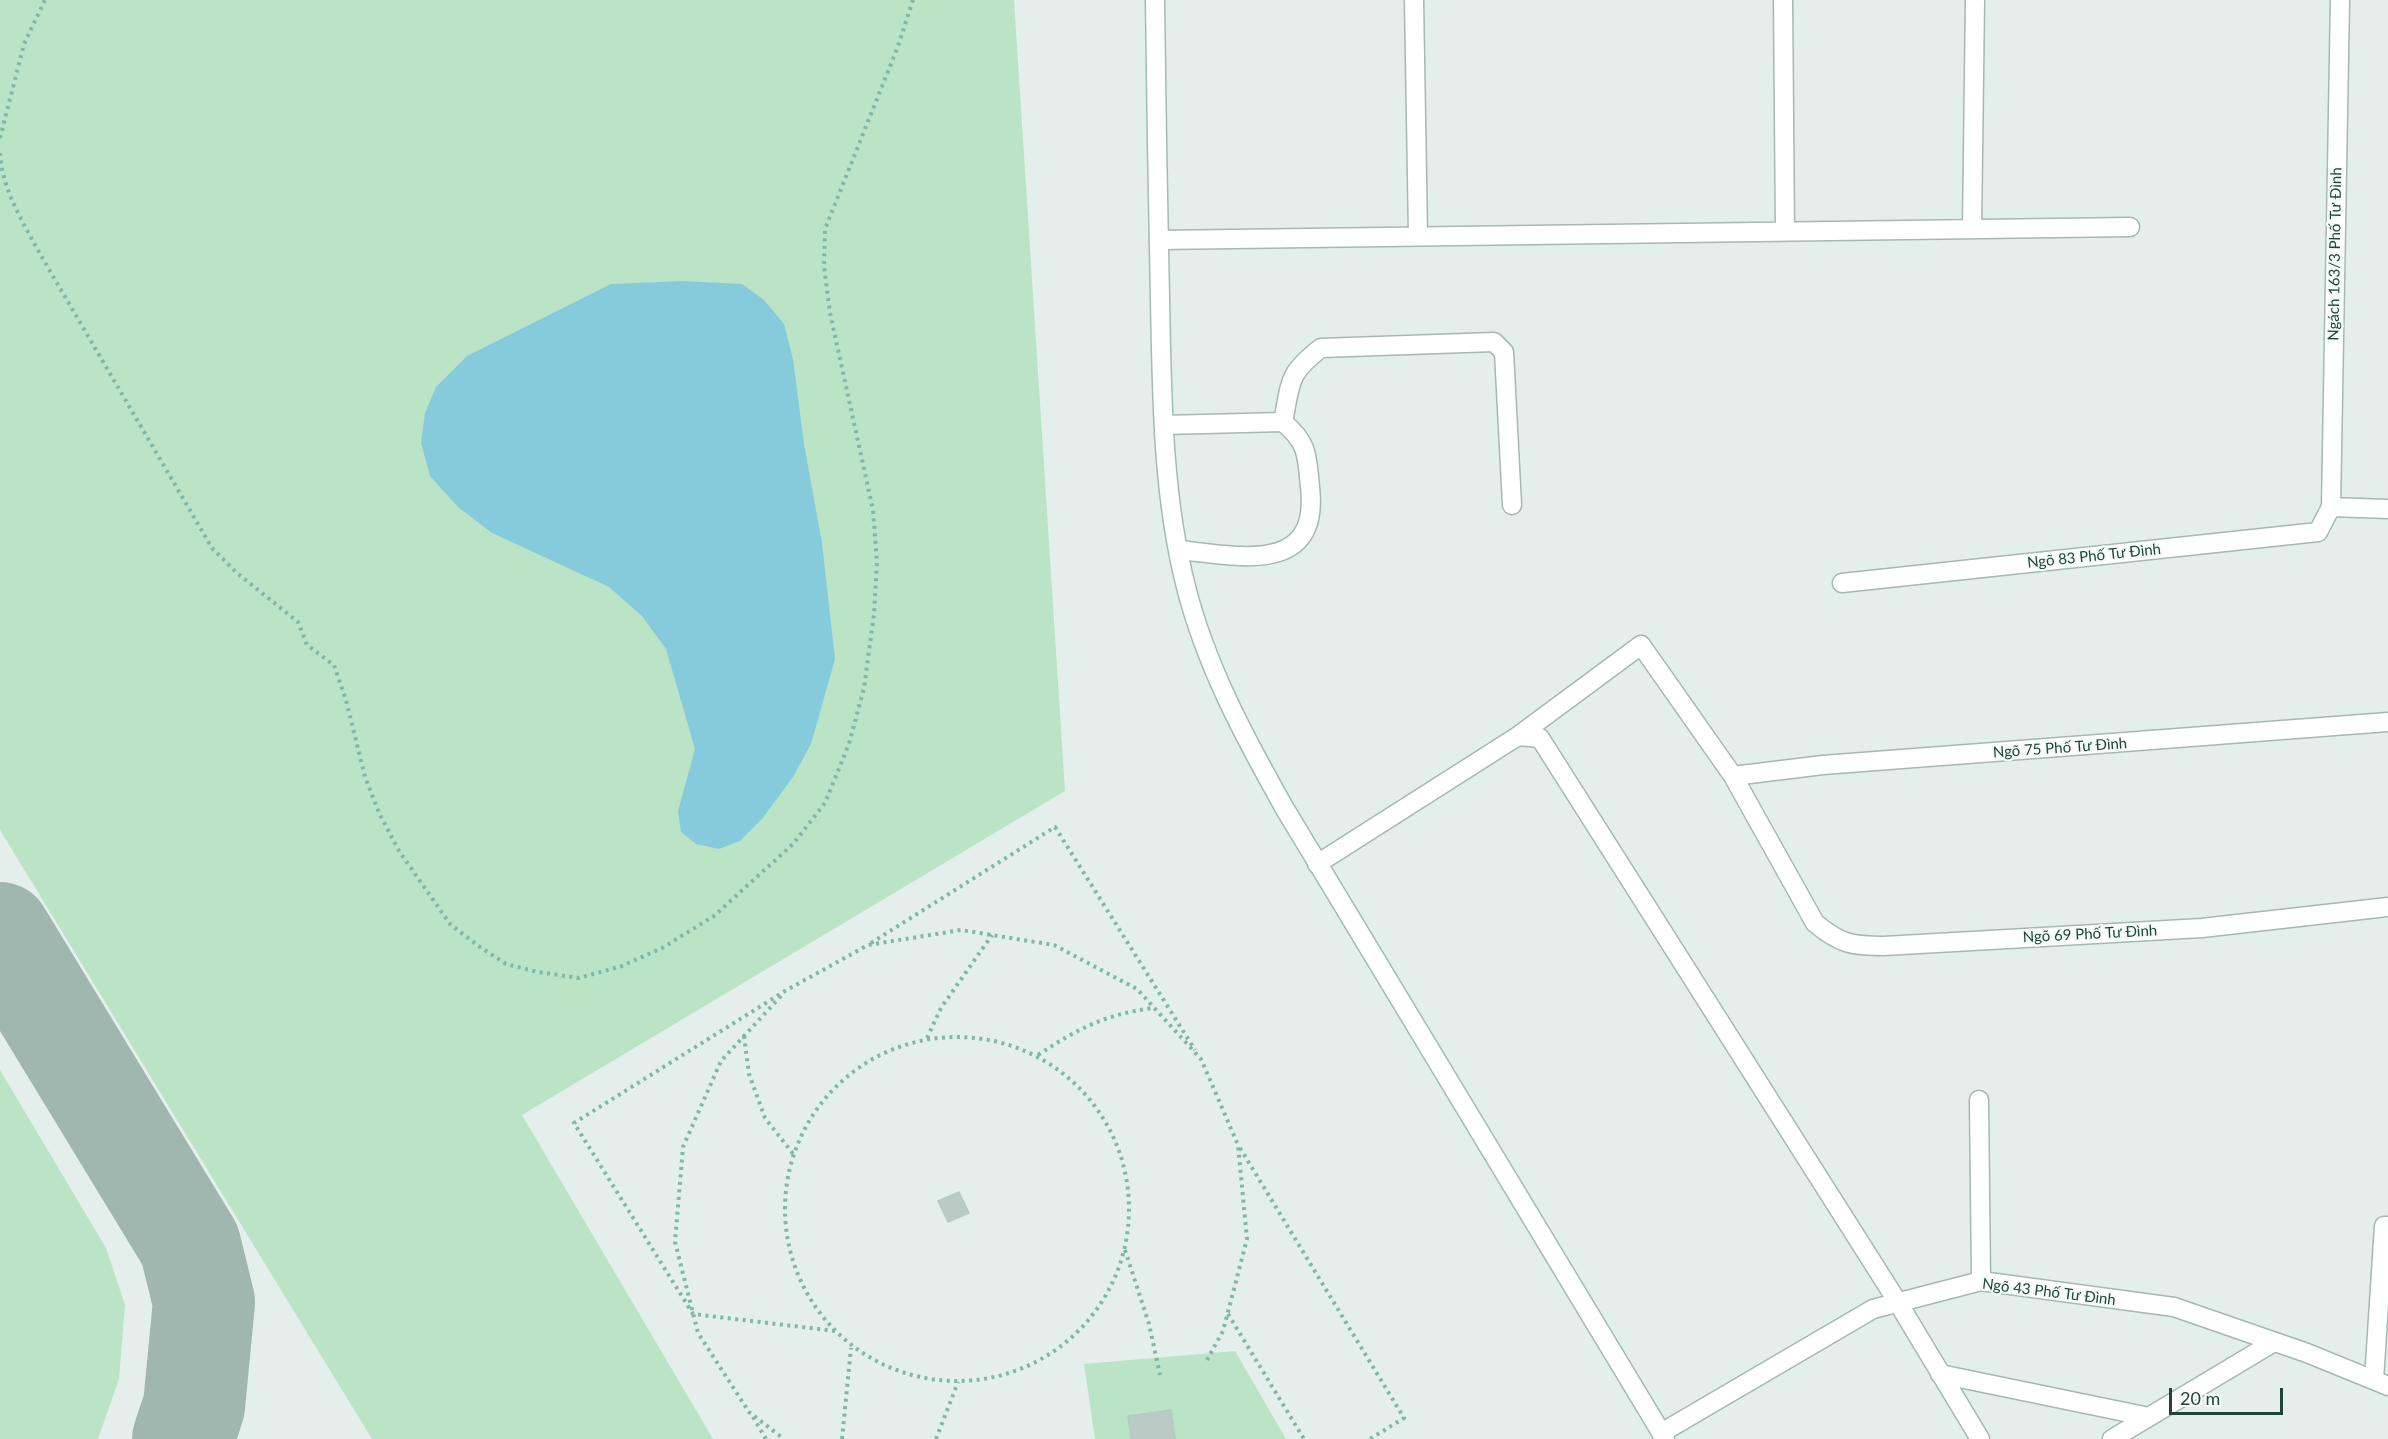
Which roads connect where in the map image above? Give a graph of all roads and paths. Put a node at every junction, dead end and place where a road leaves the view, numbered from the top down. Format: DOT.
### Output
graph roads {
  1 [pos="45,0"];
  2 [pos="913,0"];
  3 [pos="1155,0"];
  4 [pos="1414,0"];
  5 [pos="1784,0"];
  6 [pos="1975,0"];
  7 [pos="2340,0"];
  8 [pos="0,138"];
  9 [pos="0,153"];
  10 [pos="2130,227"];
  11 [pos="1972,229"];
  12 [pos="1785,231"];
  13 [pos="1418,235"];
  14 [pos="1159,240"];
  15 [pos="1283,422"];
  16 [pos="1164,425"];
  17 [pos="1512,505"];
  18 [pos="2331,507"];
  19 [pos="2388,509"];
  20 [pos="1179,550"];
  21 [pos="1842,584"];
  22 [pos="2388,723"];
  23 [pos="1518,736"];
  24 [pos="1733,776"];
  25 [pos="1317,864"];
  26 [pos="2388,907"];
  27 [pos="992,935"];
  28 [pos="868,945"];
  29 [pos="785,991"];
  30 [pos="1153,1008"];
  31 [pos="744,1036"];
  32 [pos="927,1038"];
  33 [pos="1038,1056"];
  34 [pos="1201,1059"];
  35 [pos="1979,1100"];
  36 [pos="1239,1145"];
  37 [pos="794,1155"];
  38 [pos="2388,1226"];
  39 [pos="1125,1250"];
  40 [pos="1981,1281"];
  41 [pos="1897,1301"];
  42 [pos="1228,1313"];
  43 [pos="693,1314"];
  44 [pos="836,1331"];
  45 [pos="2274,1342"];
  46 [pos="851,1348"];
  47 [pos="1207,1360"];
  48 [pos="1940,1374"];
  49 [pos="1160,1375"];
  50 [pos="958,1383"];
  51 [pos="2381,1383"];
  52 [pos="751,1414"];
  53 [pos="2149,1417"];
  54 [pos="1663,1436"];
  55 [pos="766,1439"];
  56 [pos="784,1439"];
  57 [pos="842,1439"];
  58 [pos="936,1439"];
  59 [pos="1304,1439"];
  60 [pos="1370,1439"];
  61 [pos="1980,1439"];
  62 [pos="2112,1439"];
  1 -- 8 [label="path"];
  2 -- 9 [label="path"];
  3 -- 14 [label="street"];
  4 -- 13 [label="street"];
  5 -- 12 [label="street"];
  6 -- 11 [label="street"];
  7 -- 18 [label="street, Ngách 163/3 Phố Tư Đình"];
  10 -- 11 [label="street"];
  11 -- 12 [label="street"];
  12 -- 13 [label="street"];
  13 -- 14 [label="street"];
  14 -- 16 [label="street"];
  15 -- 16 [label="street"];
  15 -- 17 [label="street"];
  15 -- 20 [label="street"];
  16 -- 20 [label="street"];
  18 -- 19 [label="street"];
  18 -- 21 [label="street, Ngõ 83 Phố Tư Đình"];
  20 -- 25 [label="street"];
  22 -- 24 [label="street, Ngõ 75 Phố Tư Đình"];
  23 -- 24 [label="street, Ngõ 69 Phố Tư Đình"];
  23 -- 25 [label="street"];
  23 -- 41 [label="street"];
  24 -- 26 [label="street, Ngõ 69 Phố Tư Đình"];
  25 -- 54 [label="street"];
  27 -- 28 [label="path"];
  27 -- 30 [label="path"];
  27 -- 32 [label="path"];
  28 -- 29 [label="path"];
  28 -- 34 [label="path"];
  29 -- 31 [label="path"];
  29 -- 43 [label="path"];
  30 -- 33 [label="path"];
  30 -- 34 [label="path"];
  31 -- 37 [label="path"];
  31 -- 43 [label="path"];
  32 -- 33 [label="path"];
  32 -- 37 [label="path"];
  33 -- 39 [label="path"];
  34 -- 36 [label="path"];
  35 -- 40 [label="street"];
  36 -- 42 [label="path"];
  36 -- 60 [label="path"];
  37 -- 44 [label="path"];
  38 -- 51 [label="street"];
  39 -- 49 [label="path"];
  39 -- 50 [label="path"];
  40 -- 41 [label="street, Ngõ 43 Phố Tư Đình"];
  40 -- 45 [label="street, Ngõ 43 Phố Tư Đình"];
  41 -- 48 [label="street"];
  41 -- 54 [label="street, Ngõ 43 Phố Tư Đình"];
  42 -- 47 [label="path"];
  42 -- 59 [label="path"];
  43 -- 44 [label="path"];
  43 -- 52 [label="path"];
  44 -- 46 [label="path"];
  45 -- 51 [label="street, Ngõ 43 Phố Tư Đình"];
  45 -- 53 [label="street"];
  46 -- 50 [label="path"];
  46 -- 57 [label="path"];
  48 -- 53 [label="street"];
  48 -- 61 [label="street"];
  50 -- 58 [label="path"];
  52 -- 55 [label="path"];
  52 -- 56 [label="path"];
  53 -- 62 [label="street"];
}
